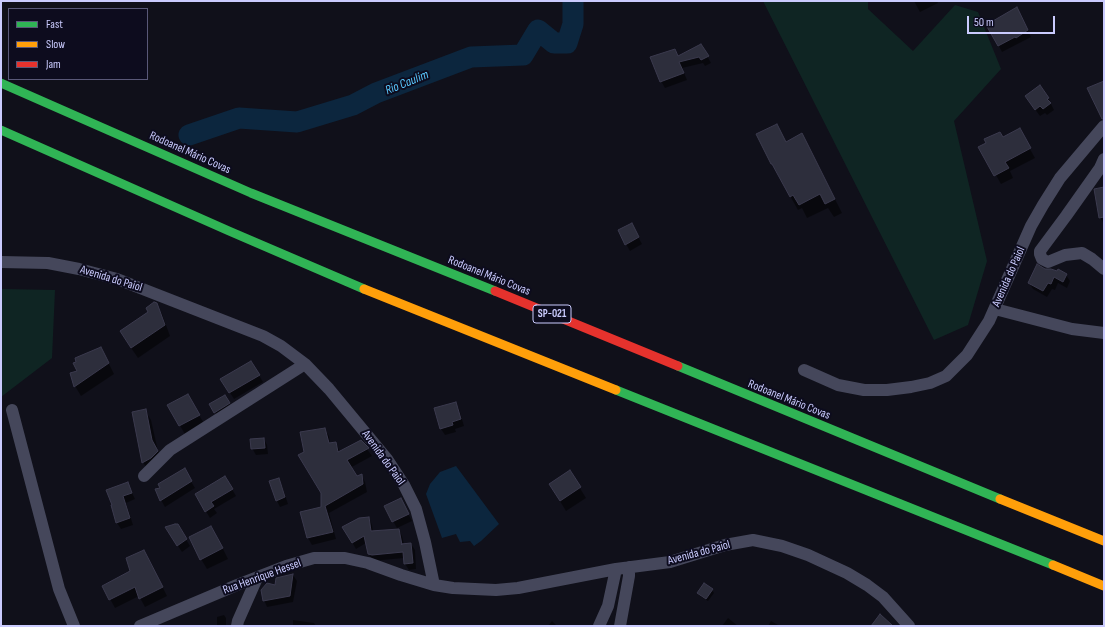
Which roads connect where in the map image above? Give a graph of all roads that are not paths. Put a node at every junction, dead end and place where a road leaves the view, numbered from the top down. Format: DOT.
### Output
graph roads {
  1 [pos="1,83"];
  2 [pos="1104,126"];
  3 [pos="1,130"];
  4 [pos="1104,158"];
  5 [pos="1,262"];
  6 [pos="1104,269"];
  7 [pos="995,309"];
  8 [pos="1104,333"];
  9 [pos="306,364"];
  10 [pos="804,370"];
  11 [pos="12,410"];
  12 [pos="144,476"];
  13 [pos="1104,541"];
  14 [pos="629,567"];
  15 [pos="616,569"];
  16 [pos="257,578"];
  17 [pos="434,585"];
  18 [pos="1104,586"];
  19 [pos="74,626"];
  20 [pos="140,626"];
  21 [pos="237,626"];
  22 [pos="599,626"];
  23 [pos="620,626"];
  24 [pos="909,626"];
  1 -- 13 [label="highway, Rodoanel Mário Covas / SP-021"];
  2 -- 7 [label="street, Avenida do Paiol"];
  3 -- 18 [label="highway"];
  4 -- 6 [label="street"];
  5 -- 9 [label="street, Avenida do Paiol"];
  7 -- 8 [label="street"];
  7 -- 10 [label="street, Avenida do Paiol"];
  9 -- 12 [label="street"];
  9 -- 17 [label="street, Avenida do Paiol"];
  11 -- 19 [label="street"];
  14 -- 15 [label="street, Avenida do Paiol"];
  14 -- 23 [label="street"];
  14 -- 24 [label="street, Avenida do Paiol"];
  15 -- 17 [label="street, Avenida do Paiol"];
  15 -- 22 [label="street"];
  16 -- 17 [label="street, Rua Henrique Hessel"];
  16 -- 20 [label="street, Rua Henrique Hessel"];
  16 -- 21 [label="street"];
}
